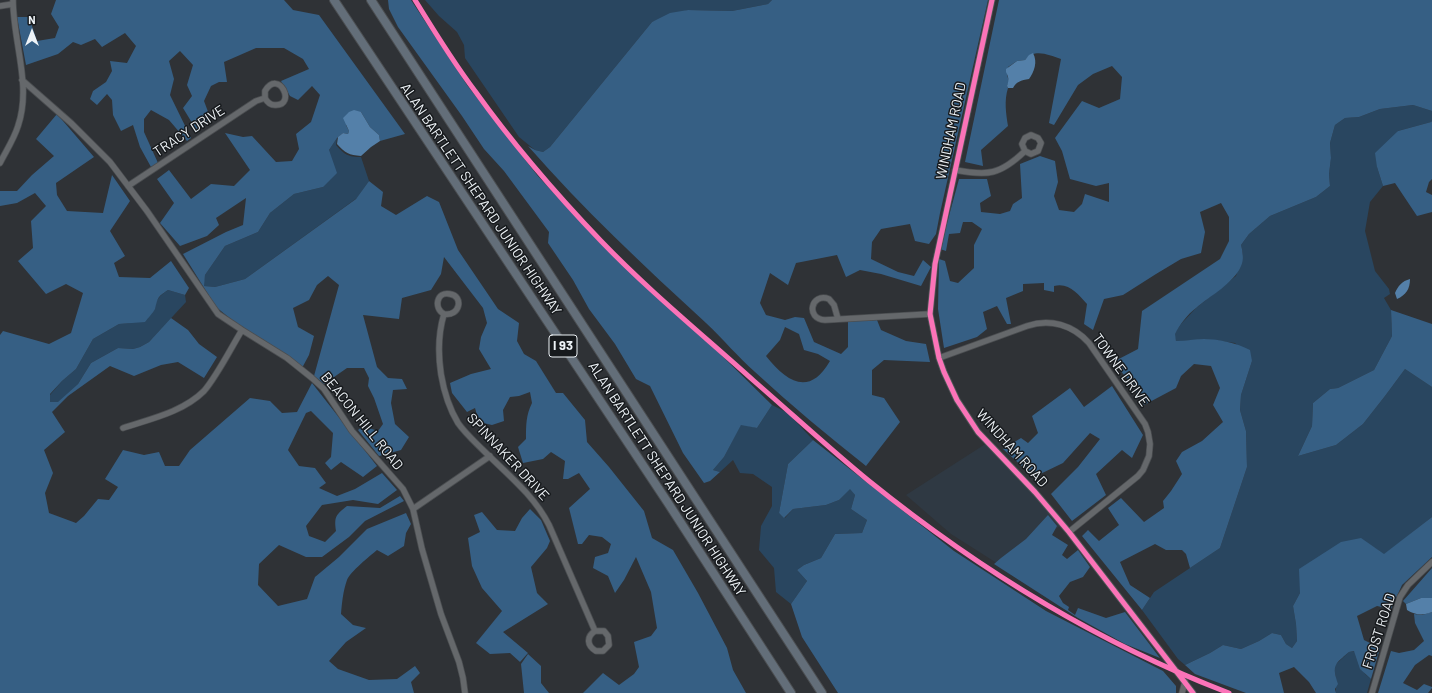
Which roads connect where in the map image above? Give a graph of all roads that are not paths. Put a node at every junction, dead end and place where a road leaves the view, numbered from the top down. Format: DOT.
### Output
graph roads {
  1 [pos="334,0"];
  2 [pos="371,0"];
  3 [pos="992,0"];
  4 [pos="13,2"];
  5 [pos="0,6"];
  6 [pos="22,80"];
  7 [pos="265,98"];
  8 [pos="1025,151"];
  9 [pos="0,163"];
  10 [pos="955,170"];
  11 [pos="128,186"];
  12 [pos="444,314"];
  13 [pos="930,314"];
  14 [pos="838,319"];
  15 [pos="242,330"];
  16 [pos="939,358"];
  17 [pos="123,428"];
  18 [pos="490,456"];
  19 [pos="413,509"];
  20 [pos="1069,532"];
  21 [pos="1432,562"];
  22 [pos="595,631"];
  23 [pos="1185,682"];
  24 [pos="465,693"];
  25 [pos="791,693"];
  26 [pos="822,693"];
  27 [pos="1182,693"];
  28 [pos="1193,693"];
  29 [pos="1372,693"];
  1 -- 25 [label="highway, ALAN BARTLETT SHEPARD JUNIOR HIGHWAY / I 93"];
  2 -- 26 [label="highway, ALAN BARTLETT SHEPARD JUNIOR HIGHWAY / I 93"];
  3 -- 10 [label="street, WINDHAM ROAD"];
  4 -- 5 [label="street"];
  4 -- 6 [label="street"];
  6 -- 9 [label="street"];
  6 -- 11 [label="street, BEACON HILL ROAD"];
  7 -- 11 [label="street, TRACY DRIVE"];
  8 -- 10 [label="street"];
  10 -- 13 [label="street, WINDHAM ROAD"];
  11 -- 15 [label="street, BEACON HILL ROAD"];
  12 -- 18 [label="street, SPINNAKER DRIVE"];
  13 -- 14 [label="street"];
  13 -- 16 [label="street, WINDHAM ROAD"];
  14 -- 14 [label="street"];
  15 -- 17 [label="street"];
  15 -- 19 [label="street, BEACON HILL ROAD"];
  16 -- 20 [label="street, WINDHAM ROAD"];
  16 -- 20 [label="street, TOWNE DRIVE"];
  18 -- 19 [label="street"];
  18 -- 22 [label="street, SPINNAKER DRIVE"];
  19 -- 24 [label="street, BEACON HILL ROAD"];
  20 -- 23 [label="street, WINDHAM ROAD"];
  21 -- 29 [label="street, FROST ROAD"];
  23 -- 27 [label="street"];
  23 -- 28 [label="street, WINDHAM ROAD"];
}
